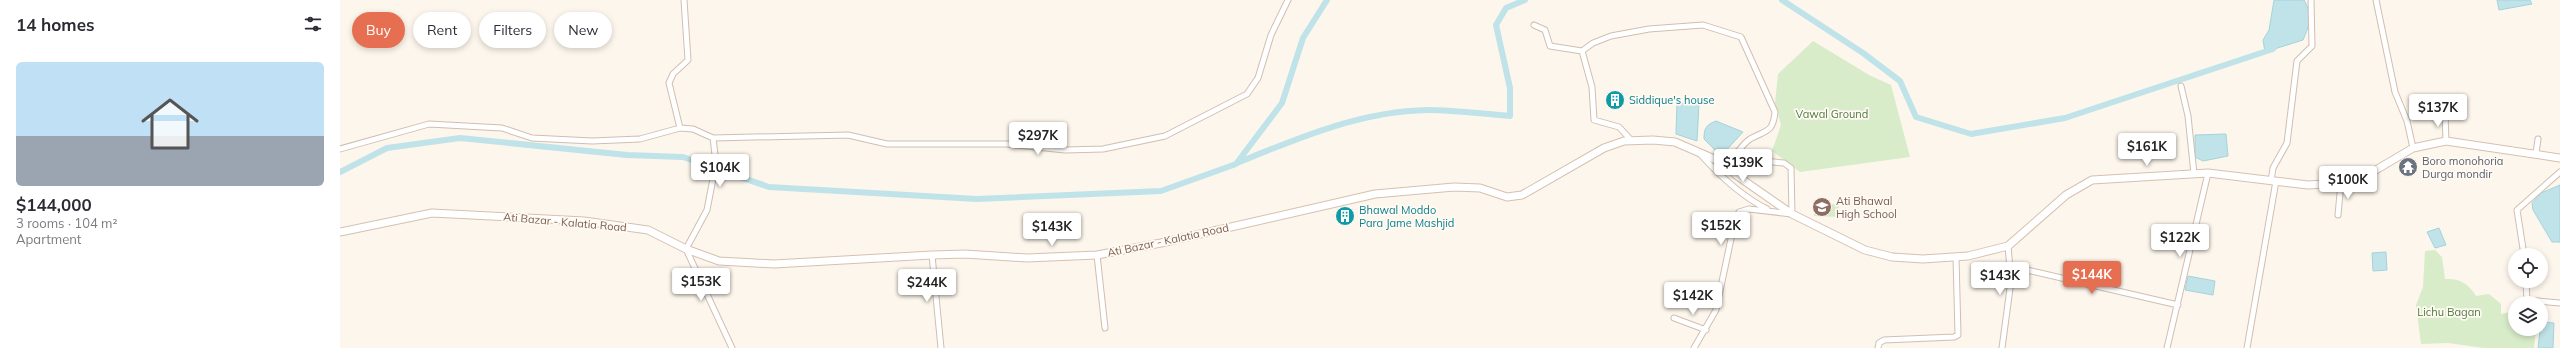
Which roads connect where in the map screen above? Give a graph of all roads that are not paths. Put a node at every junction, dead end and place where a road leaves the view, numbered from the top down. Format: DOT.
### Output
graph roads {
  1 [pos="684,0"];
  2 [pos="1288,0"];
  3 [pos="2311,0"];
  4 [pos="2376,0"];
  5 [pos="1534,25"];
  6 [pos="1582,51"];
  7 [pos="2180,86"];
  8 [pos="2445,114"];
  9 [pos="680,128"];
  10 [pos="713,138"];
  11 [pos="2538,139"];
  12 [pos="1631,140"];
  13 [pos="2446,142"];
  14 [pos="2413,148"];
  15 [pos="340,149"];
  16 [pos="1696,150"];
  17 [pos="1738,151"];
  18 [pos="2536,153"];
  19 [pos="2560,158"];
  20 [pos="1728,165"];
  21 [pos="2560,172"];
  22 [pos="2208,173"];
  23 [pos="2194,174"];
  24 [pos="2273,181"];
  25 [pos="2341,183"];
  26 [pos="1770,211"];
  27 [pos="1792,214"];
  28 [pos="2338,215"];
  29 [pos="340,232"];
  30 [pos="2008,246"];
  31 [pos="2523,248"];
  32 [pos="686,249"];
  33 [pos="1098,254"];
  34 [pos="932,255"];
  35 [pos="1956,257"];
  36 [pos="2010,266"];
  37 [pos="2526,288"];
  38 [pos="2560,303"];
  39 [pos="2178,305"];
  40 [pos="1674,318"];
  41 [pos="1105,328"];
  42 [pos="1706,330"];
  43 [pos="732,348"];
  44 [pos="941,348"];
  45 [pos="1694,348"];
  46 [pos="1878,348"];
  47 [pos="2002,348"];
  48 [pos="2167,348"];
  49 [pos="2247,348"];
  1 -- 9 [label="street"];
  2 -- 10 [label="street"];
  3 -- 24 [label="street"];
  4 -- 14 [label="street"];
  5 -- 6 [label="street"];
  6 -- 12 [label="street"];
  6 -- 17 [label="street"];
  7 -- 23 [label="street"];
  8 -- 13 [label="street"];
  9 -- 10 [label="street"];
  9 -- 15 [label="street"];
  10 -- 32 [label="street"];
  11 -- 18 [label="street"];
  12 -- 16 [label="main road, Ati Bazar - Kalatia Road"];
  12 -- 33 [label="main road, Ati Bazar - Kalatia Road"];
  13 -- 14 [label="main road"];
  13 -- 18 [label="main road"];
  14 -- 25 [label="main road"];
  16 -- 20 [label="main road, Ati Bazar - Kalatia Road"];
  16 -- 26 [label="street"];
  17 -- 20 [label="street"];
  17 -- 27 [label="street"];
  18 -- 19 [label="main road"];
  20 -- 27 [label="main road, Ati Bazar - Kalatia Road"];
  21 -- 31 [label="street"];
  22 -- 23 [label="main road"];
  22 -- 24 [label="main road"];
  22 -- 39 [label="street"];
  23 -- 30 [label="main road"];
  24 -- 25 [label="main road"];
  24 -- 49 [label="street"];
  25 -- 28 [label="street"];
  26 -- 27 [label="street"];
  26 -- 42 [label="street"];
  27 -- 35 [label="main road"];
  29 -- 32 [label="main road, Ati Bazar - Kalatia Road"];
  30 -- 35 [label="main road"];
  30 -- 36 [label="street"];
  32 -- 34 [label="main road, Ati Bazar - Kalatia Road"];
  32 -- 43 [label="street"];
  33 -- 34 [label="main road, Ati Bazar - Kalatia Road"];
  33 -- 41 [label="street"];
  34 -- 44 [label="street"];
  35 -- 46 [label="street"];
  36 -- 39 [label="street"];
  36 -- 47 [label="street"];
  37 -- 38 [label="street"];
  39 -- 48 [label="street"];
  40 -- 42 [label="street"];
  42 -- 45 [label="street"];
}
